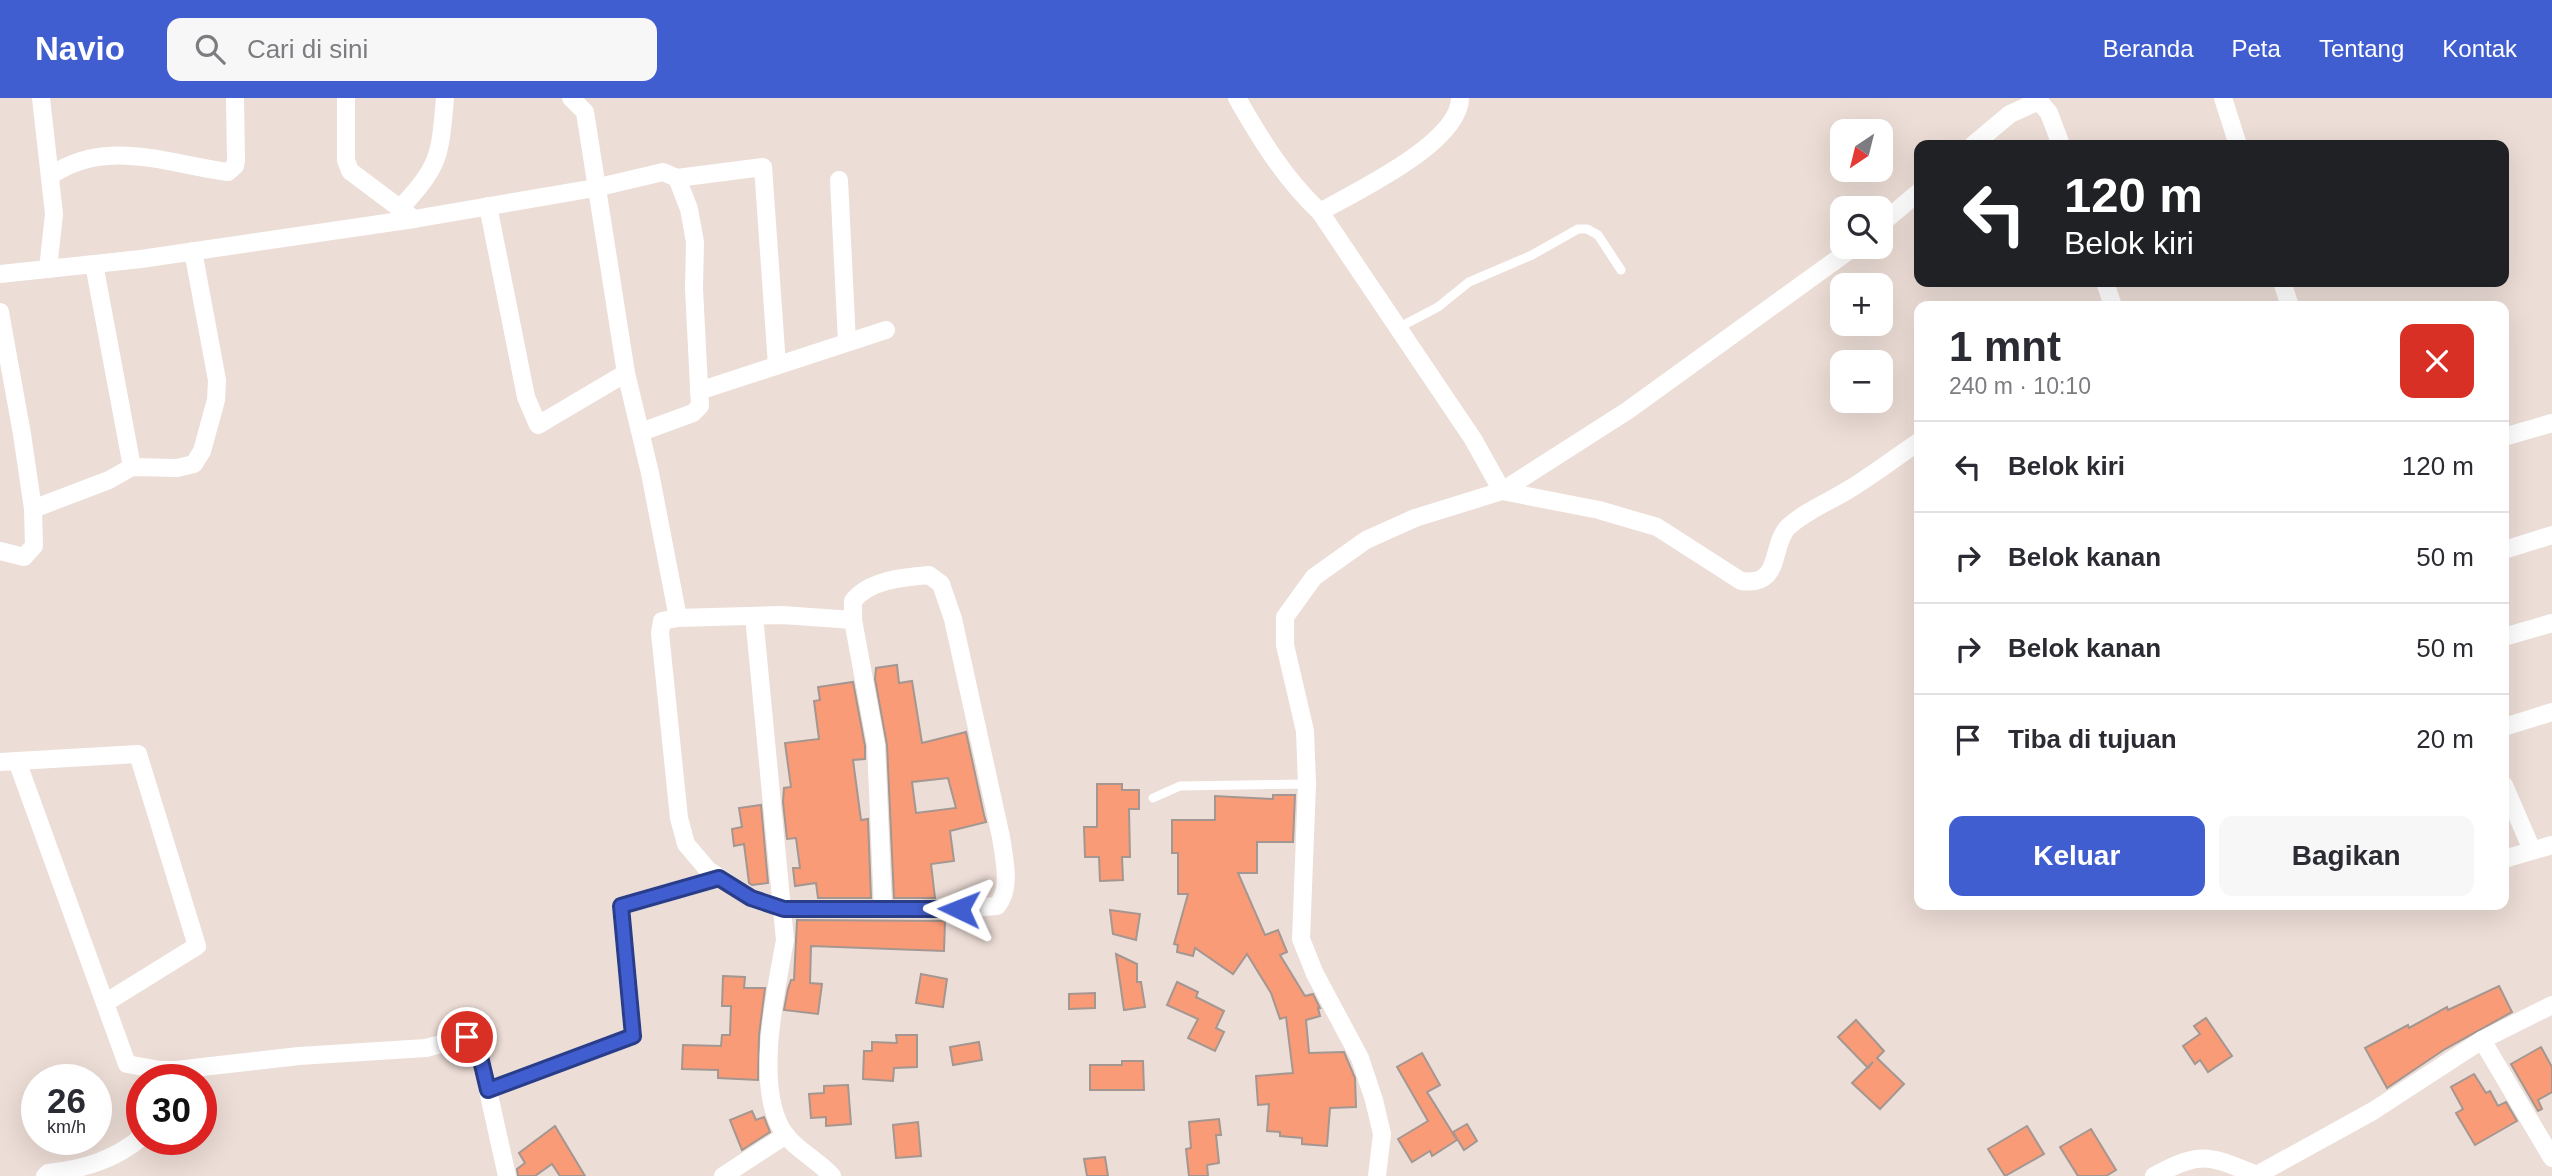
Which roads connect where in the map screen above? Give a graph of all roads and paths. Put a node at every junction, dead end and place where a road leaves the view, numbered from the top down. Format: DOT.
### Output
graph roads {
  1 [pos="41,98"];
  2 [pos="235,98"];
  3 [pos="346,98"];
  4 [pos="445,98"];
  5 [pos="571,98"];
  6 [pos="1237,98"];
  7 [pos="1460,98"];
  8 [pos="2222,98"];
  9 [pos="1979,140"];
  10 [pos="2059,140"];
  11 [pos="2236,140"];
  12 [pos="50,176"];
  13 [pos="677,178"];
  14 [pos="839,180"];
  15 [pos="595,188"];
  16 [pos="1914,196"];
  17 [pos="488,206"];
  18 [pos="1320,212"];
  19 [pos="408,213"];
  20 [pos="1893,213"];
  21 [pos="193,251"];
  22 [pos="1837,259"];
  23 [pos="94,264"];
  24 [pos="48,269"];
  25 [pos="1621,270"];
  26 [pos="0,274"];
  27 [pos="0,312"];
  28 [pos="1397,329"];
  29 [pos="886,330"];
  30 [pos="847,342"];
  31 [pos="777,365"];
  32 [pos="626,373"];
  33 [pos="699,391"];
  34 [pos="2552,423"];
  35 [pos="640,432"];
  36 [pos="2509,436"];
  37 [pos="1914,445"];
  38 [pos="132,467"];
  39 [pos="1502,491"];
  40 [pos="33,509"];
  41 [pos="2552,536"];
  42 [pos="2509,549"];
  43 [pos="0,551"];
  44 [pos="754,616"];
  45 [pos="678,618"];
  46 [pos="853,620"];
  47 [pos="2552,623"];
  48 [pos="2509,636"];
  49 [pos="2552,712"];
  50 [pos="2509,725"];
  51 [pos="9,761"];
  52 [pos="1307,783"];
  53 [pos="2509,797"];
  54 [pos="1153,798"];
  55 [pos="2552,845"];
  56 [pos="2532,850"];
  57 [pos="2509,857"];
  58 [pos="719,878"];
  59 [pos="883,907"];
  60 [pos="784,909"];
  61 [pos="105,1003"];
  62 [pos="2552,1005"];
  63 [pos="2482,1040"];
  64 [pos="127,1064"];
  65 [pos="217,1067"];
  66 [pos="488,1090"];
  67 [pos="786,1135"];
  68 [pos="126,1147"];
  69 [pos="2552,1158"];
  70 [pos="46,1176"];
  71 [pos="507,1176"];
  72 [pos="723,1176"];
  73 [pos="832,1176"];
  74 [pos="1377,1176"];
  75 [pos="2154,1176"];
  1 -- 12 [label="street"];
  2 -- 12 [label="street"];
  3 -- 19 [label="street"];
  4 -- 19 [label="street"];
  5 -- 15 [label="street"];
  6 -- 18 [label="street"];
  7 -- 18 [label="street"];
  8 -- 11 [label="street"];
  9 -- 10 [label="street"];
  12 -- 24 [label="street"];
  13 -- 15 [label="street"];
  13 -- 31 [label="street"];
  13 -- 33 [label="street"];
  14 -- 30 [label="street"];
  15 -- 17 [label="street"];
  15 -- 32 [label="street"];
  16 -- 20 [label="street"];
  17 -- 19 [label="street"];
  17 -- 32 [label="street"];
  18 -- 28 [label="street"];
  19 -- 21 [label="street"];
  21 -- 23 [label="street"];
  21 -- 38 [label="street"];
  22 -- 39 [label="street"];
  23 -- 24 [label="street"];
  23 -- 38 [label="street"];
  24 -- 26 [label="street"];
  25 -- 28 [label="lane"];
  27 -- 40 [label="street"];
  28 -- 39 [label="street"];
  29 -- 30 [label="street"];
  30 -- 31 [label="street"];
  31 -- 33 [label="street"];
  32 -- 35 [label="street"];
  33 -- 35 [label="street"];
  34 -- 36 [label="street"];
  35 -- 45 [label="street"];
  37 -- 39 [label="street"];
  38 -- 40 [label="street"];
  39 -- 52 [label="street"];
  40 -- 43 [label="street"];
  41 -- 42 [label="street"];
  44 -- 45 [label="street"];
  44 -- 46 [label="street"];
  44 -- 60 [label="street"];
  45 -- 58 [label="street"];
  46 -- 59 [label="street"];
  46 -- 59 [label="street"];
  47 -- 48 [label="street"];
  49 -- 50 [label="street"];
  51 -- 61 [label="street"];
  51 -- 61 [label="street"];
  52 -- 54 [label="lane"];
  52 -- 74 [label="street"];
  53 -- 56 [label="street"];
  55 -- 56 [label="street"];
  56 -- 57 [label="street"];
  58 -- 60 [label="street"];
  58 -- 66 [label="street"];
  59 -- 60 [label="street"];
  60 -- 67 [label="street"];
  61 -- 64 [label="street"];
  62 -- 63 [label="street"];
  63 -- 69 [label="street"];
  63 -- 75 [label="street"];
  65 -- 66 [label="street"];
  66 -- 71 [label="street"];
  67 -- 72 [label="street"];
  67 -- 73 [label="street"];
  68 -- 70 [label="street"];
}
